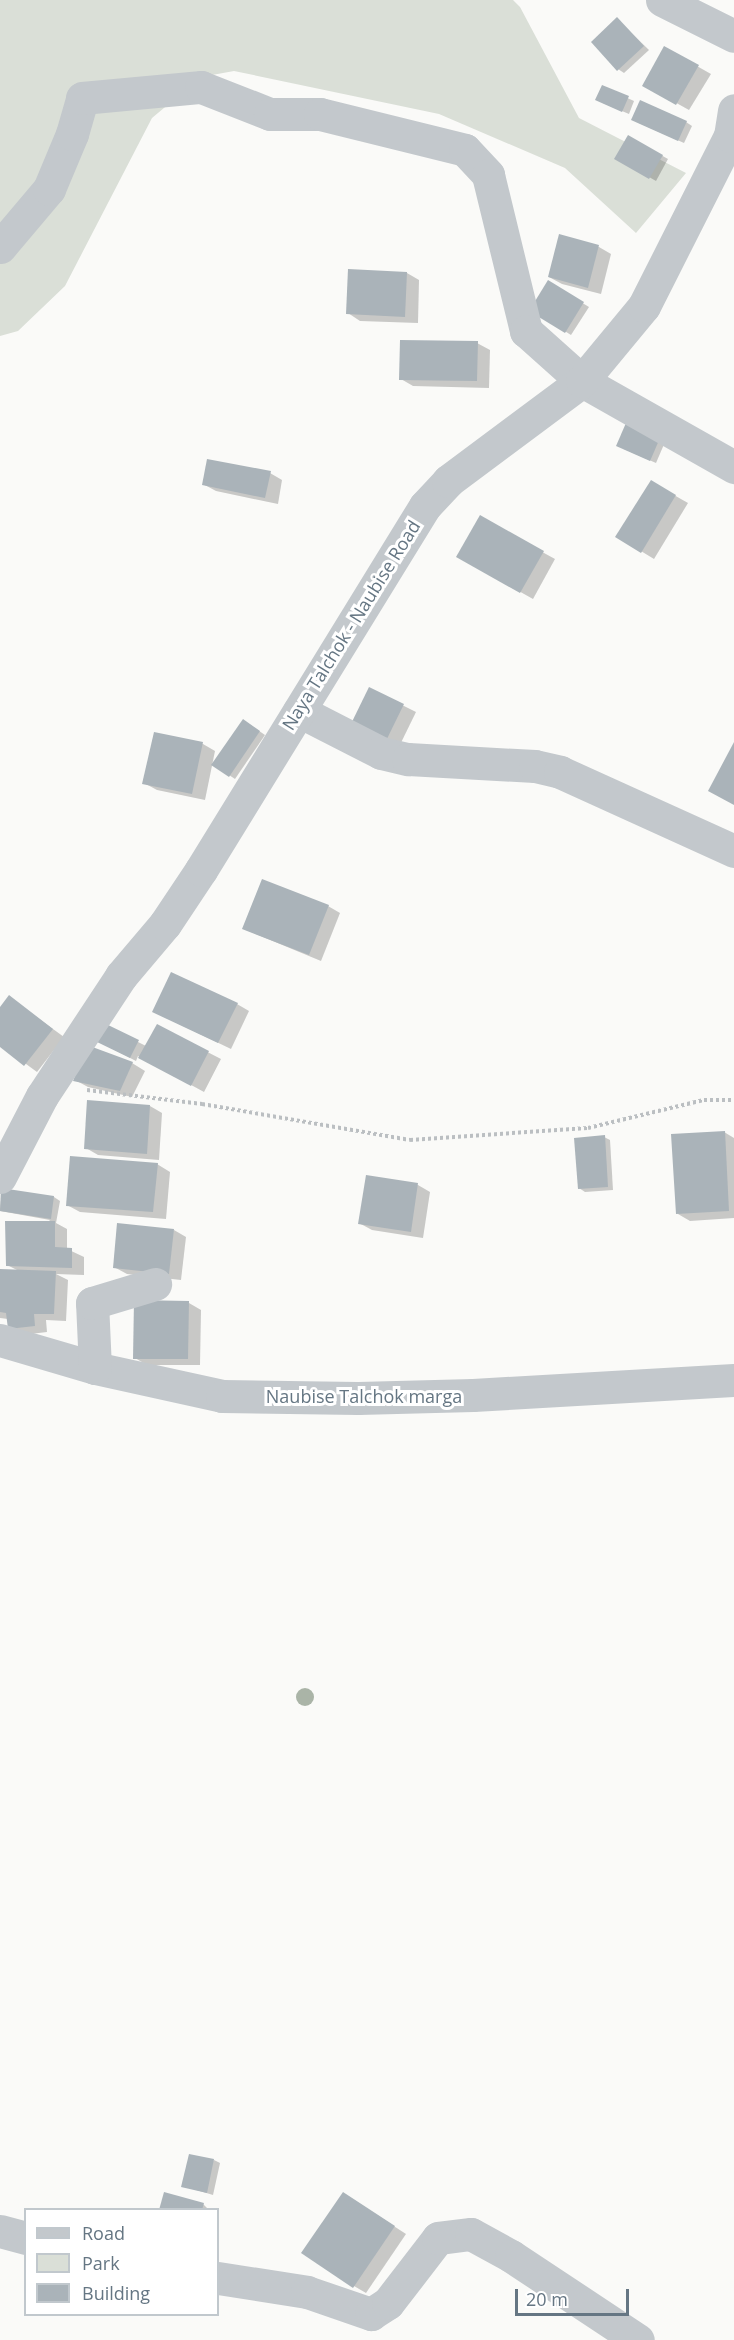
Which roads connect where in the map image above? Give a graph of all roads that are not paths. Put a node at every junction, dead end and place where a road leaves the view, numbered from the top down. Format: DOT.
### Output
graph roads {
  1 [pos="662,0"];
  2 [pos="734,36"];
  3 [pos="734,110"];
  4 [pos="0,247"];
  5 [pos="582,381"];
  6 [pos="734,467"];
  7 [pos="299,711"];
  8 [pos="734,851"];
  9 [pos="0,1177"];
  10 [pos="155,1284"];
  11 [pos="0,1340"];
  12 [pos="95,1368"];
  13 [pos="734,1380"];
  14 [pos="0,2231"];
  15 [pos="24,2237"];
  16 [pos="219,2278"];
  17 [pos="638,2340"];
  1 -- 2 [label="street"];
  3 -- 5 [label="street, Naya Talchok - Naubise Road"];
  4 -- 5 [label="street"];
  5 -- 6 [label="street"];
  5 -- 7 [label="street, Naya Talchok - Naubise Road"];
  7 -- 8 [label="street"];
  7 -- 9 [label="street, Naya Talchok - Naubise Road"];
  10 -- 12 [label="street"];
  11 -- 12 [label="street, Naubise Talchok marga"];
  12 -- 13 [label="street, Naubise Talchok marga"];
  14 -- 15 [label="street"];
  16 -- 17 [label="street"];
}
